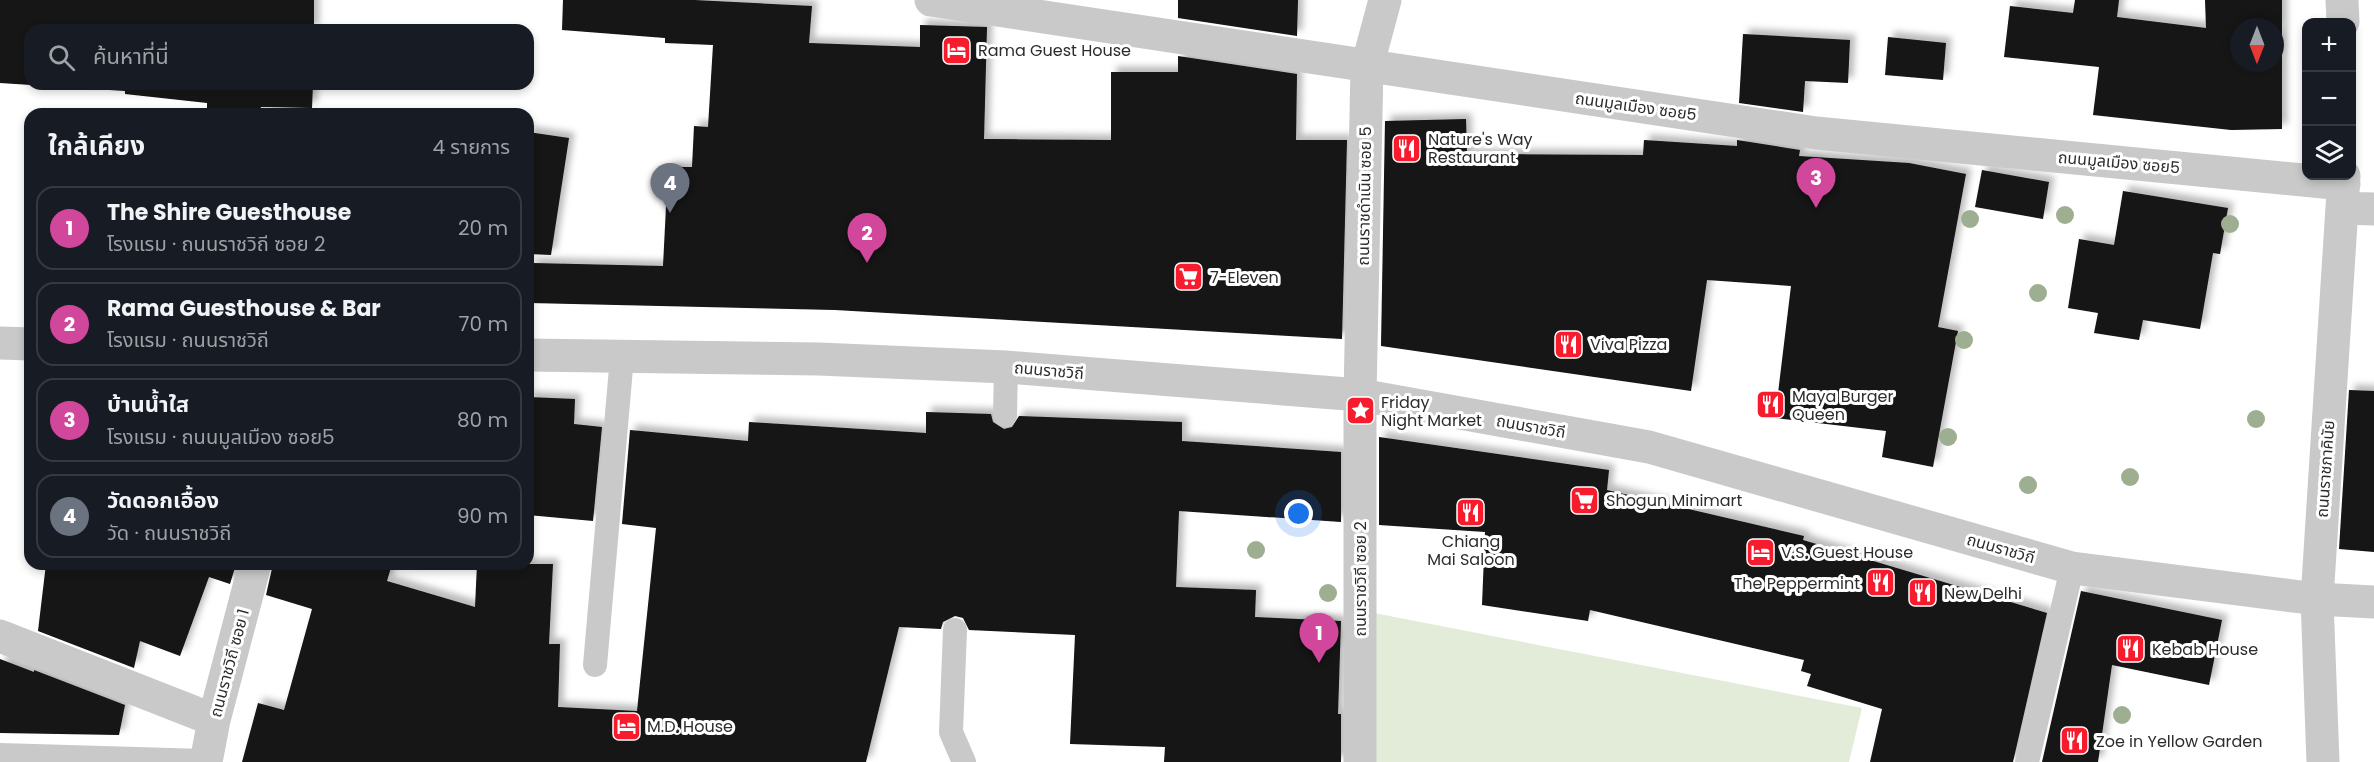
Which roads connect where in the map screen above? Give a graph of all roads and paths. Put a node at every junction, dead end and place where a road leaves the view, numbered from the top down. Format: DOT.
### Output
graph roads {
  1 [pos="932,0"];
  2 [pos="1385,0"];
  3 [pos="2342,0"];
  4 [pos="2343,18"];
  5 [pos="1367,67"];
  6 [pos="2343,189"];
  7 [pos="2374,209"];
  8 [pos="0,343"];
  9 [pos="24,344"];
  10 [pos="534,355"];
  11 [pos="622,357"];
  12 [pos="1006,367"];
  13 [pos="1360,395"];
  14 [pos="1005,415"];
  15 [pos="2072,568"];
  16 [pos="253,570"];
  17 [pos="2317,598"];
  18 [pos="2374,602"];
  19 [pos="955,630"];
  20 [pos="0,636"];
  21 [pos="595,665"];
  22 [pos="214,720"];
  23 [pos="0,755"];
  24 [pos="206,761"];
  25 [pos="964,762"];
  26 [pos="1360,762"];
  27 [pos="2027,762"];
  28 [pos="2323,762"];
  1 -- 5 [label="street, ถนนมูลเมือง ซอย5"];
  2 -- 5 [label="street, ถนนราชดำเนิน ซอย 5"];
  3 -- 4 [label="street"];
  5 -- 6 [label="street, ถนนมูลเมือง ซอย5"];
  5 -- 13 [label="street, ถนนราชดำเนิน ซอย 5"];
  6 -- 7 [label="street, ถนนมูลเมือง ซอย5"];
  6 -- 17 [label="street, ถนนราชภาคินัย"];
  8 -- 9 [label="street"];
  10 -- 11 [label="street, ถนนราชวิถี"];
  11 -- 12 [label="street, ถนนราชวิถี"];
  11 -- 21 [label="lane"];
  12 -- 13 [label="street, ถนนราชวิถี"];
  12 -- 14 [label="lane"];
  13 -- 15 [label="street, ถนนราชวิถี"];
  13 -- 26 [label="street, ถนนราชวิถี ซอย 2"];
  15 -- 17 [label="street, ถนนราชวิถี"];
  15 -- 27 [label="lane"];
  16 -- 22 [label="street, ถนนราชวิถี ซอย 1"];
  17 -- 18 [label="street, ถนนราชวิถี"];
  17 -- 28 [label="street, ถนนราชภาคินัย"];
  19 -- 25 [label="lane"];
  20 -- 22 [label="street"];
  22 -- 24 [label="street, ถนนราชวิถี ซอย 1"];
  23 -- 24 [label="lane"];
}
